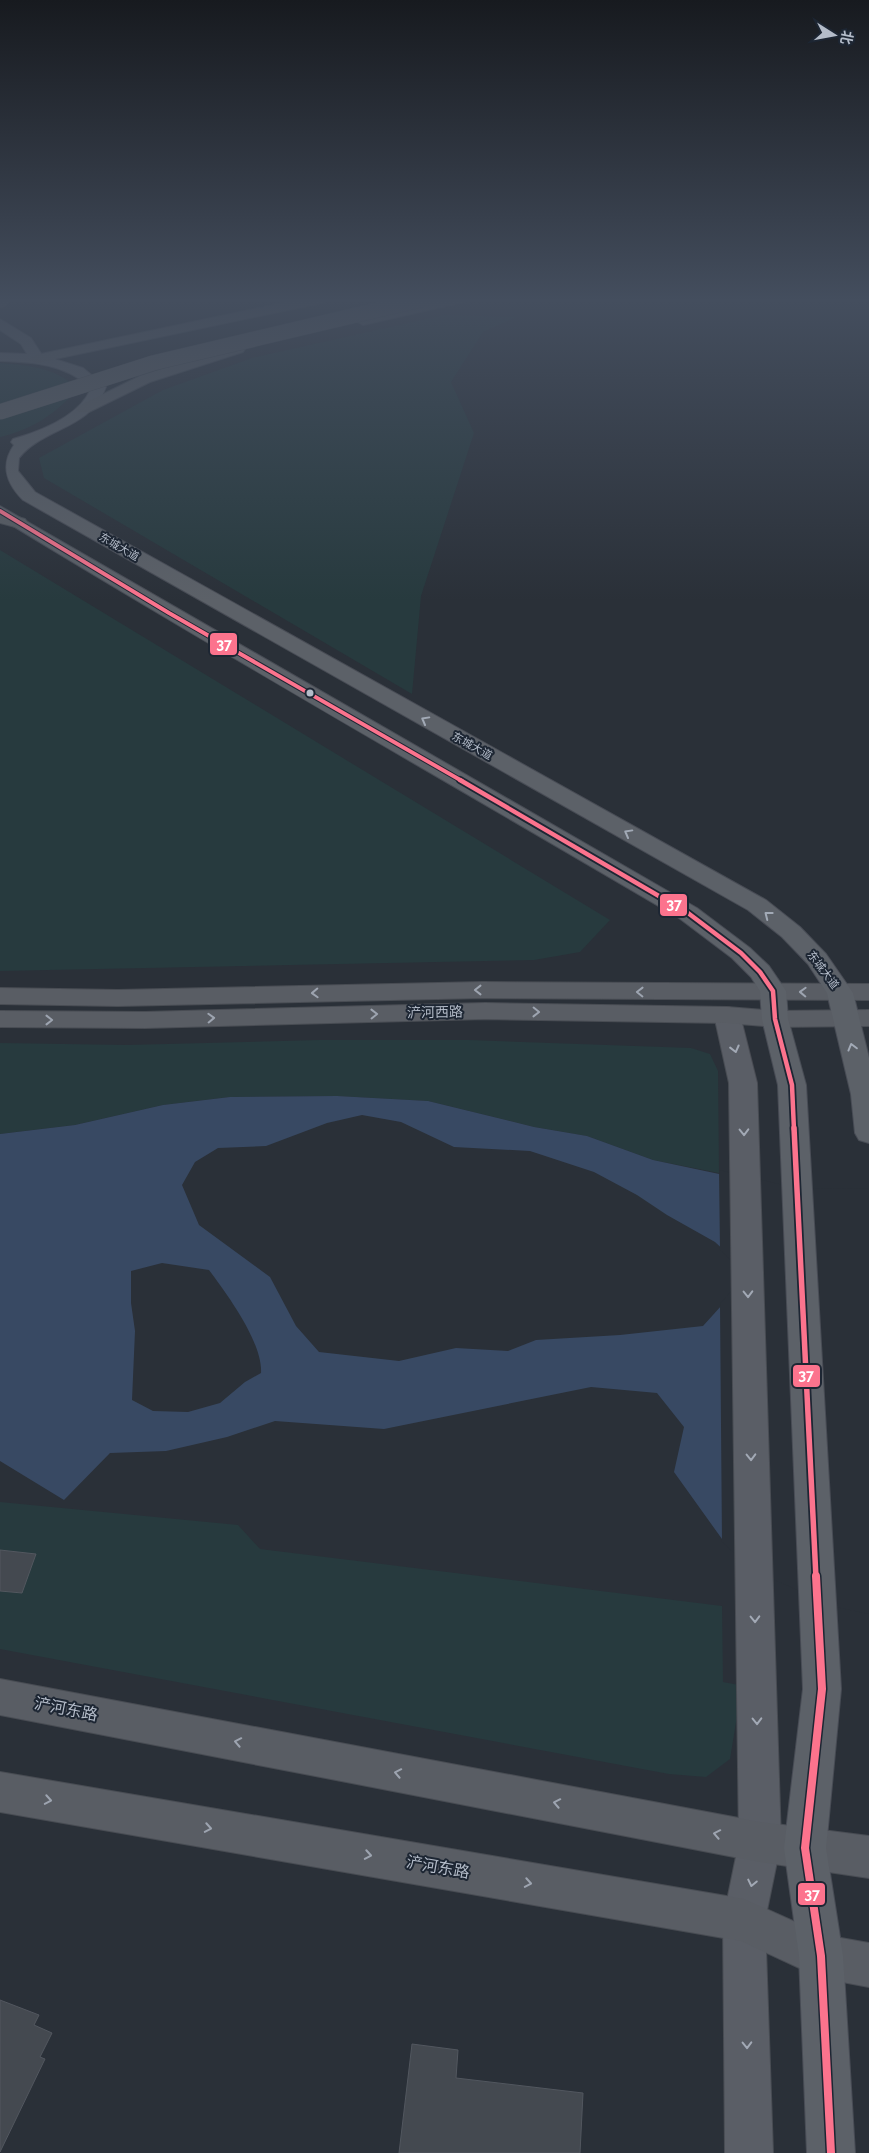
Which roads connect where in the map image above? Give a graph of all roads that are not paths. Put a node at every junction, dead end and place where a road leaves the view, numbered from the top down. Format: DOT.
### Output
graph roads {
  1 [pos="39,399"];
  2 [pos="94,399"];
  3 [pos="103,399"];
  4 [pos="84,409"];
  5 [pos="0,412"];
  6 [pos="36,437"];
  7 [pos="0,445"];
  8 [pos="0,511"];
  9 [pos="10,520"];
  10 [pos="773,991"];
  11 [pos="869,992"];
  12 [pos="840,993"];
  13 [pos="0,996"];
  14 [pos="727,1015"];
  15 [pos="857,1018"];
  16 [pos="0,1019"];
  17 [pos="775,1019"];
  18 [pos="869,1133"];
  19 [pos="0,1697"];
  20 [pos="0,1792"];
  21 [pos="760,1842"];
  22 [pos="804,1848"];
  23 [pos="869,1857"];
  24 [pos="744,1920"];
  25 [pos="821,1956"];
  26 [pos="869,1965"];
  27 [pos="749,2153"];
  28 [pos="831,2153"];
  1 -- 5 [label="highway, bridge"];
  2 -- 4 [label="main road"];
  3 -- 4 [label="highway"];
  4 -- 6 [label="main road"];
  6 -- 7 [label="main road"];
  12 -- 6 [label="main road, 东城大道, one-way"];
  8 -- 9 [label="main road"];
  9 -- 10 [label="main road"];
  12 -- 10 [label="main road, 浐河西路, one-way"];
  10 -- 13 [label="main road, 浐河西路, one-way"];
  10 -- 17 [label="main road"];
  11 -- 12 [label="main road, 浐河西路"];
  12 -- 15 [label="main road, 东城大道"];
  16 -- 14 [label="main road, 浐河西路, one-way"];
  14 -- 17 [label="main road, 浐河西路"];
  14 -- 21 [label="street, one-way"];
  15 -- 17 [label="main road, 浐河西路"];
  18 -- 15 [label="main road, 东城大道, one-way"];
  17 -- 22 [label="main road"];
  21 -- 19 [label="main road, 浐河东路, one-way"];
  20 -- 24 [label="main road, 浐河东路, one-way"];
  21 -- 22 [label="main road, 浐河东路"];
  21 -- 24 [label="street, one-way"];
  22 -- 23 [label="main road, 浐河东路"];
  22 -- 25 [label="main road"];
  24 -- 25 [label="main road, 浐河东路"];
  24 -- 27 [label="street, one-way"];
  25 -- 26 [label="main road, 浐河东路"];
  25 -- 28 [label="main road"];
}
